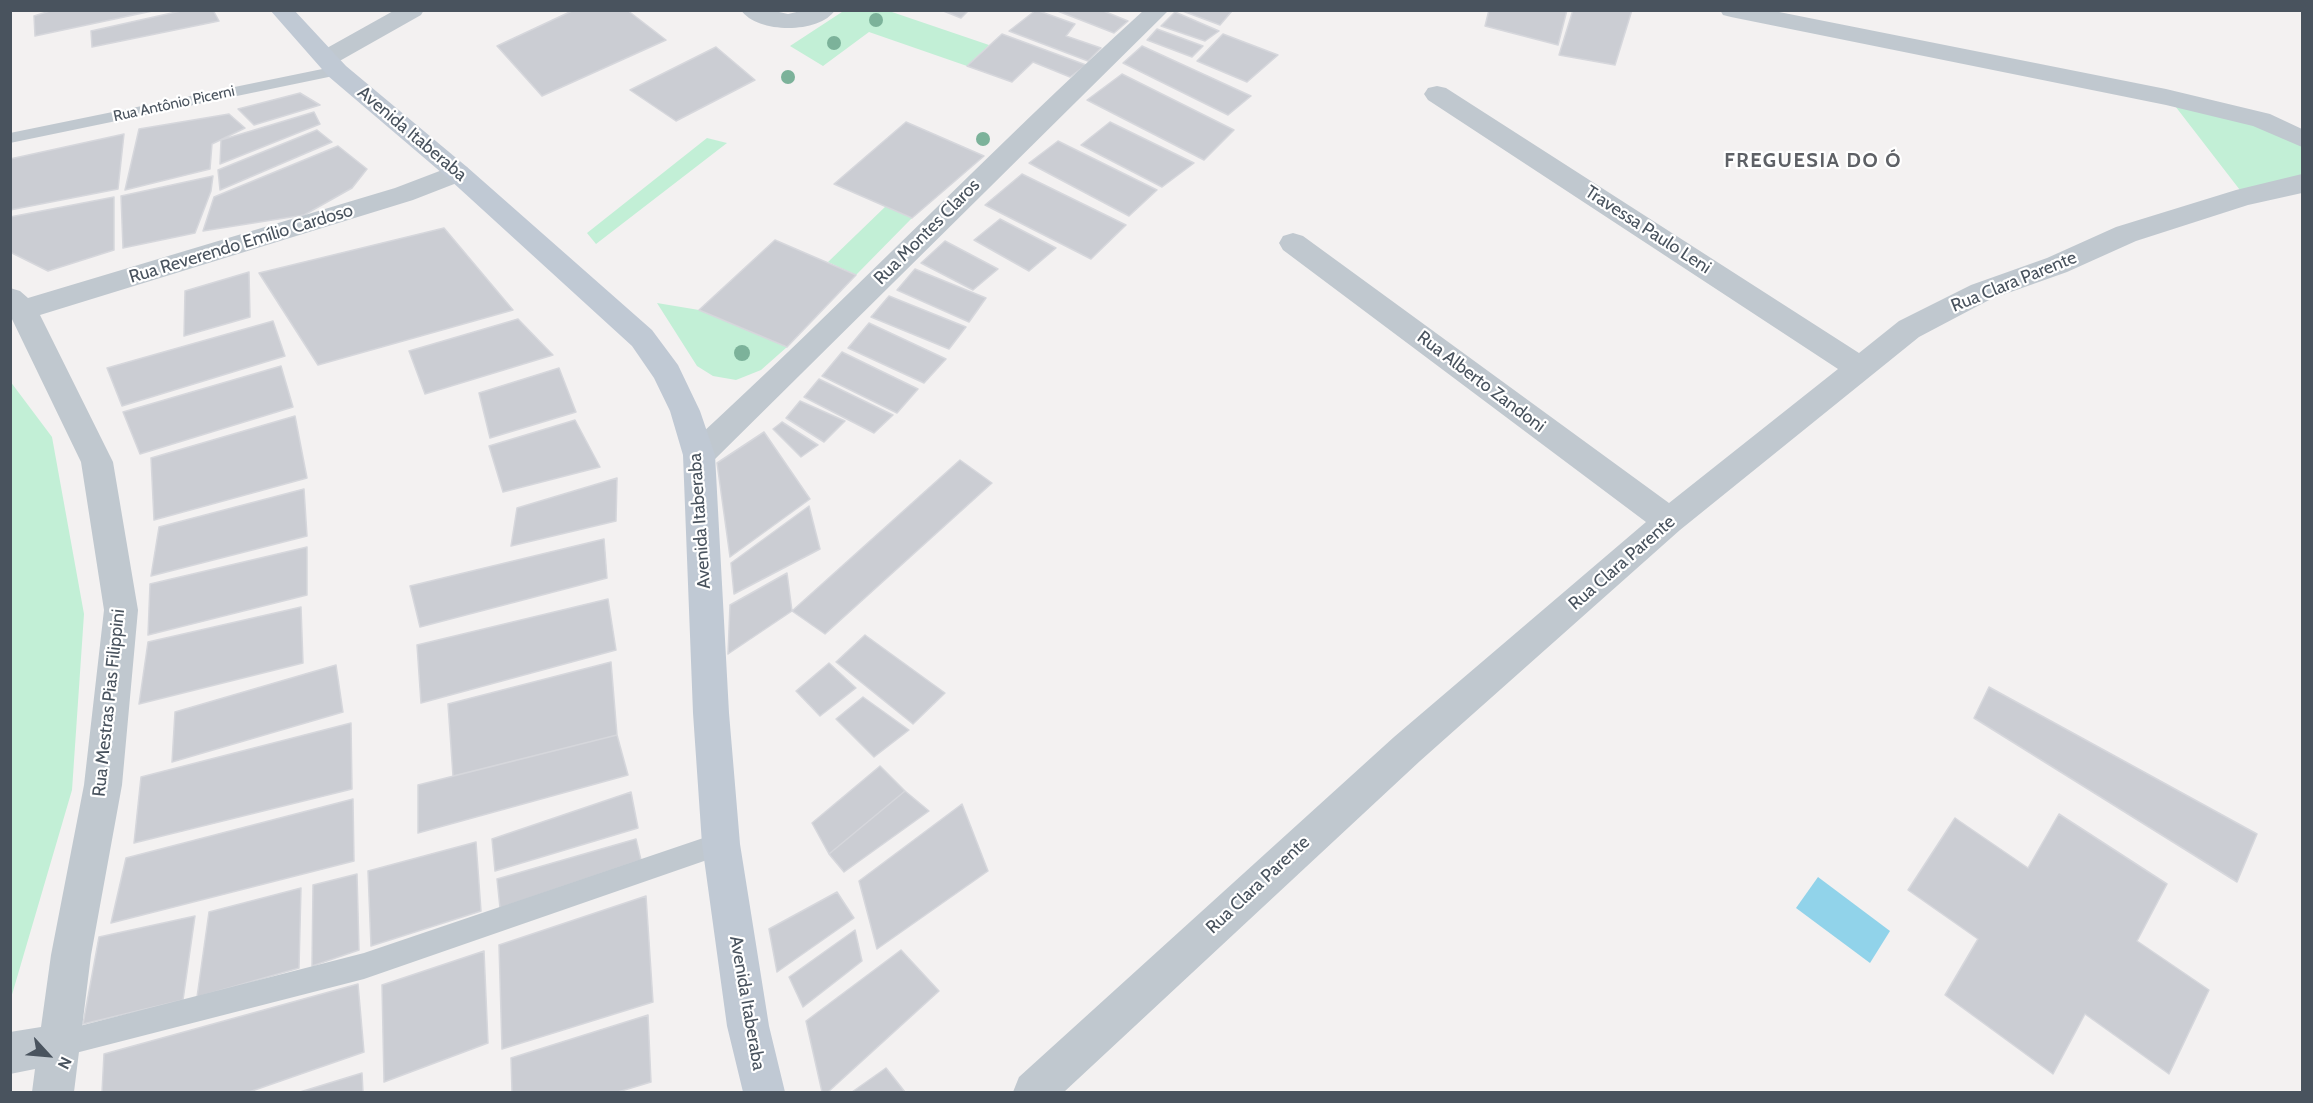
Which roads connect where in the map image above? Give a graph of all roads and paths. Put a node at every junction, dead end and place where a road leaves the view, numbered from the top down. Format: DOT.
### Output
graph roads {
  1 [pos="281,10"];
  2 [pos="413,10"];
  3 [pos="752,10"];
  4 [pos="824,10"];
  5 [pos="1158,10"];
  6 [pos="1731,10"];
  7 [pos="332,65"];
  8 [pos="1437,94"];
  9 [pos="10,138"];
  10 [pos="2302,139"];
  11 [pos="458,173"];
  12 [pos="2302,183"];
  13 [pos="1293,243"];
  14 [pos="17,304"];
  15 [pos="1859,368"];
  16 [pos="699,455"];
  17 [pos="1669,521"];
  18 [pos="721,844"];
  19 [pos="60,1044"];
  20 [pos="10,1053"];
  21 [pos="53,1092"];
  22 [pos="764,1092"];
  23 [pos="1034,1092"];
  1 -- 7 [label="main road, Avenida Itaberaba"];
  2 -- 7 [label="street"];
  3 -- 4 [label="street"];
  5 -- 16 [label="street, Rua Montes Claros"];
  6 -- 10 [label="street"];
  7 -- 9 [label="lane, Rua Antônio Picerni"];
  7 -- 11 [label="main road, Avenida Itaberaba"];
  8 -- 15 [label="street, Travessa Paulo Leni"];
  11 -- 14 [label="street, Rua Reverendo Emílio Cardoso"];
  11 -- 16 [label="main road, Avenida Itaberaba"];
  12 -- 15 [label="street, Rua Clara Parente"];
  13 -- 17 [label="street, Rua Alberto Zandoni"];
  14 -- 19 [label="street, Rua Mestras Pias Filippini"];
  15 -- 17 [label="street, Rua Clara Parente"];
  16 -- 18 [label="main road, Avenida Itaberaba"];
  17 -- 23 [label="street, Rua Clara Parente"];
  18 -- 19 [label="lane"];
  18 -- 22 [label="main road, Avenida Itaberaba"];
  19 -- 20 [label="street"];
  19 -- 21 [label="street, Rua Mestras Pias Filippini"];
}
